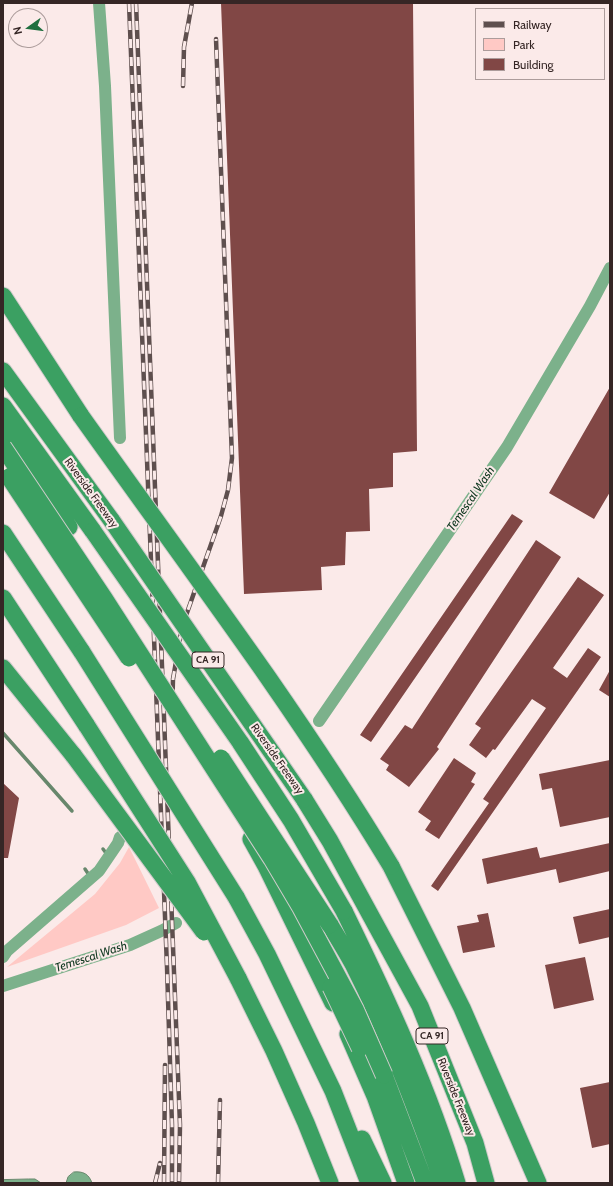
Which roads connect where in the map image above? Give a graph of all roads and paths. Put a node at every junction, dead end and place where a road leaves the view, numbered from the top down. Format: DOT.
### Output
graph roads {
  1 [pos="3,296"];
  2 [pos="3,312"];
  3 [pos="3,371"];
  4 [pos="3,406"];
  5 [pos="81,416"];
  6 [pos="3,430"];
  7 [pos="3,447"];
  8 [pos="3,458"];
  9 [pos="3,468"];
  10 [pos="3,533"];
  11 [pos="3,598"];
  12 [pos="3,668"];
  13 [pos="238,978"];
  14 [pos="484,1058"];
  15 [pos="380,1079"];
  16 [pos="333,1091"];
  17 [pos="330,1183"];
  18 [pos="369,1183"];
  19 [pos="384,1183"];
  20 [pos="406,1183"];
  21 [pos="413,1183"];
  22 [pos="425,1183"];
  23 [pos="443,1183"];
  24 [pos="457,1183"];
  25 [pos="486,1183"];
  26 [pos="525,1183"];
  27 [pos="538,1183"];
  1 -- 5 [label="highway"];
  2 -- 5 [label="highway"];
  3 -- 25 [label="highway, Riverside Freeway / CA 91, bridge"];
  4 -- 24 [label="highway, bridge"];
  5 -- 14 [label="highway, bridge"];
  6 -- 23 [label="highway, bridge"];
  7 -- 15 [label="highway, bridge"];
  8 -- 20 [label="highway"];
  9 -- 15 [label="highway, bridge"];
  10 -- 16 [label="highway, bridge"];
  11 -- 13 [label="highway, bridge"];
  12 -- 13 [label="highway, bridge"];
  13 -- 17 [label="highway"];
  14 -- 26 [label="highway"];
  14 -- 27 [label="highway"];
  15 -- 21 [label="highway"];
  15 -- 22 [label="highway"];
  16 -- 18 [label="highway"];
  16 -- 19 [label="highway"];
}
